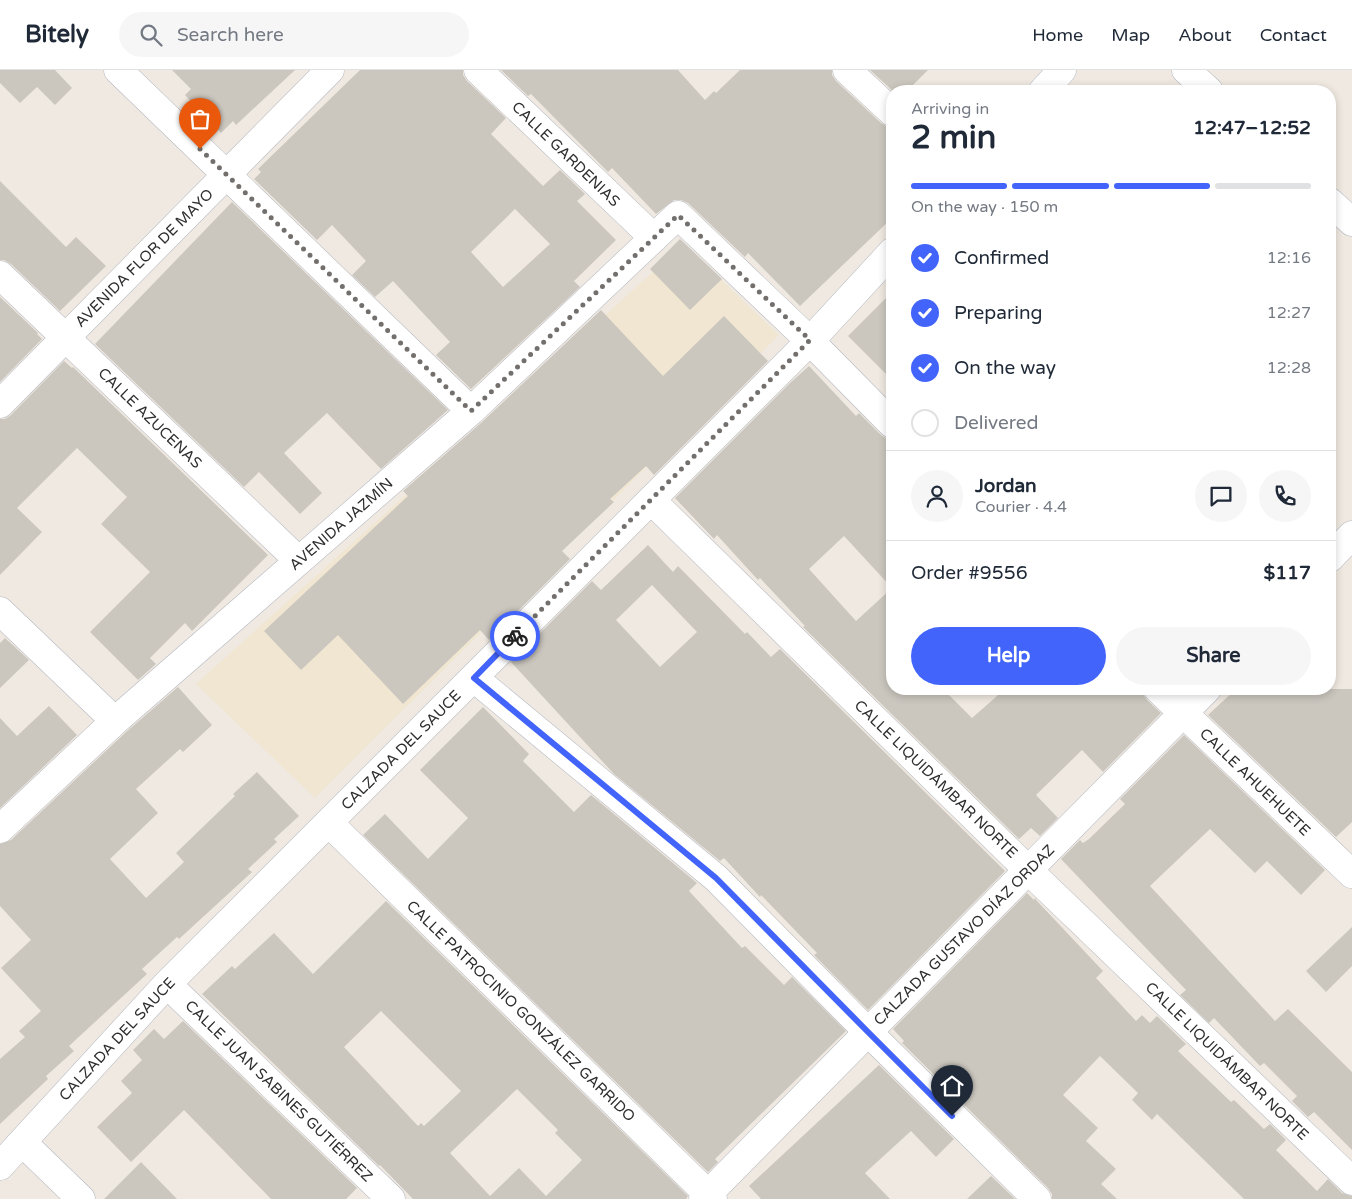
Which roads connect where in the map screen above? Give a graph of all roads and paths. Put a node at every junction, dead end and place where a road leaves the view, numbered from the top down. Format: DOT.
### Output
graph roads {
  1 [pos="118,70"];
  2 [pos="330,70"];
  3 [pos="478,70"];
  4 [pos="847,70"];
  5 [pos="1062,70"];
  6 [pos="1186,70"];
  7 [pos="1048,85"];
  8 [pos="1202,85"];
  9 [pos="886,106"];
  10 [pos="227,175"];
  11 [pos="1336,207"];
  12 [pos="1352,222"];
  13 [pos="654,238"];
  14 [pos="886,258"];
  15 [pos="0,275"];
  16 [pos="66,338"];
  17 [pos="810,340"];
  18 [pos="0,404"];
  19 [pos="471,411"];
  20 [pos="886,418"];
  21 [pos="651,500"];
  22 [pos="299,561"];
  23 [pos="0,611"];
  24 [pos="474,678"];
  25 [pos="1164,695"];
  26 [pos="1201,695"];
  27 [pos="1183,714"];
  28 [pos="115,721"];
  29 [pos="329,823"];
  30 [pos="0,829"];
  31 [pos="1028,870"];
  32 [pos="1352,874"];
  33 [pos="167,984"];
  34 [pos="868,1032"];
  35 [pos="22,1142"];
  36 [pos="0,1166"];
  37 [pos="1352,1181"];
  38 [pos="708,1197"];
  39 [pos="80,1199"];
  40 [pos="392,1199"];
  41 [pos="1037,1199"];
  1 -- 10 [label="street"];
  2 -- 10 [label="street, AVENIDA FLOR DE MAYO"];
  3 -- 13 [label="street, CALLE GARDENIAS"];
  4 -- 9 [label="street"];
  5 -- 7 [label="street"];
  6 -- 8 [label="street"];
  10 -- 16 [label="street, AVENIDA FLOR DE MAYO"];
  10 -- 19 [label="street"];
  11 -- 12 [label="street"];
  13 -- 17 [label="street, AVENIDA JAZMÍN"];
  13 -- 19 [label="street, AVENIDA JAZMÍN"];
  14 -- 17 [label="street, CALZADA DEL SAUCE"];
  15 -- 16 [label="street, CALLE AZUCENAS"];
  16 -- 18 [label="street, AVENIDA FLOR DE MAYO"];
  16 -- 22 [label="street, CALLE AZUCENAS"];
  17 -- 20 [label="street"];
  17 -- 21 [label="street, CALZADA DEL SAUCE"];
  19 -- 22 [label="street, AVENIDA JAZMÍN"];
  21 -- 24 [label="street, CALZADA DEL SAUCE"];
  21 -- 31 [label="street, CALLE LIQUIDÁMBAR NORTE"];
  22 -- 28 [label="street, AVENIDA JAZMÍN"];
  23 -- 28 [label="street"];
  24 -- 29 [label="street, CALZADA DEL SAUCE"];
  24 -- 34 [label="street"];
  25 -- 27 [label="street, CALLE AHUEHUETE"];
  26 -- 27 [label="street, CALZADA GUSTAVO DÍAZ ORDAZ"];
  27 -- 31 [label="street, CALZADA GUSTAVO DÍAZ ORDAZ"];
  27 -- 32 [label="street, CALLE AHUEHUETE"];
  28 -- 30 [label="street, AVENIDA JAZMÍN"];
  29 -- 33 [label="street, CALZADA DEL SAUCE"];
  29 -- 38 [label="street, CALLE PATROCINIO GONZÁLEZ GARRIDO"];
  31 -- 34 [label="street, CALZADA GUSTAVO DÍAZ ORDAZ"];
  31 -- 37 [label="street, CALLE LIQUIDÁMBAR NORTE"];
  33 -- 35 [label="street, CALZADA DEL SAUCE"];
  33 -- 40 [label="street, CALLE JUAN SABINES GUTIÉRREZ"];
  34 -- 38 [label="street, CALZADA GUSTAVO DÍAZ ORDAZ"];
  34 -- 41 [label="street"];
  35 -- 36 [label="street, CALZADA DEL SAUCE"];
  35 -- 39 [label="street"];
}
